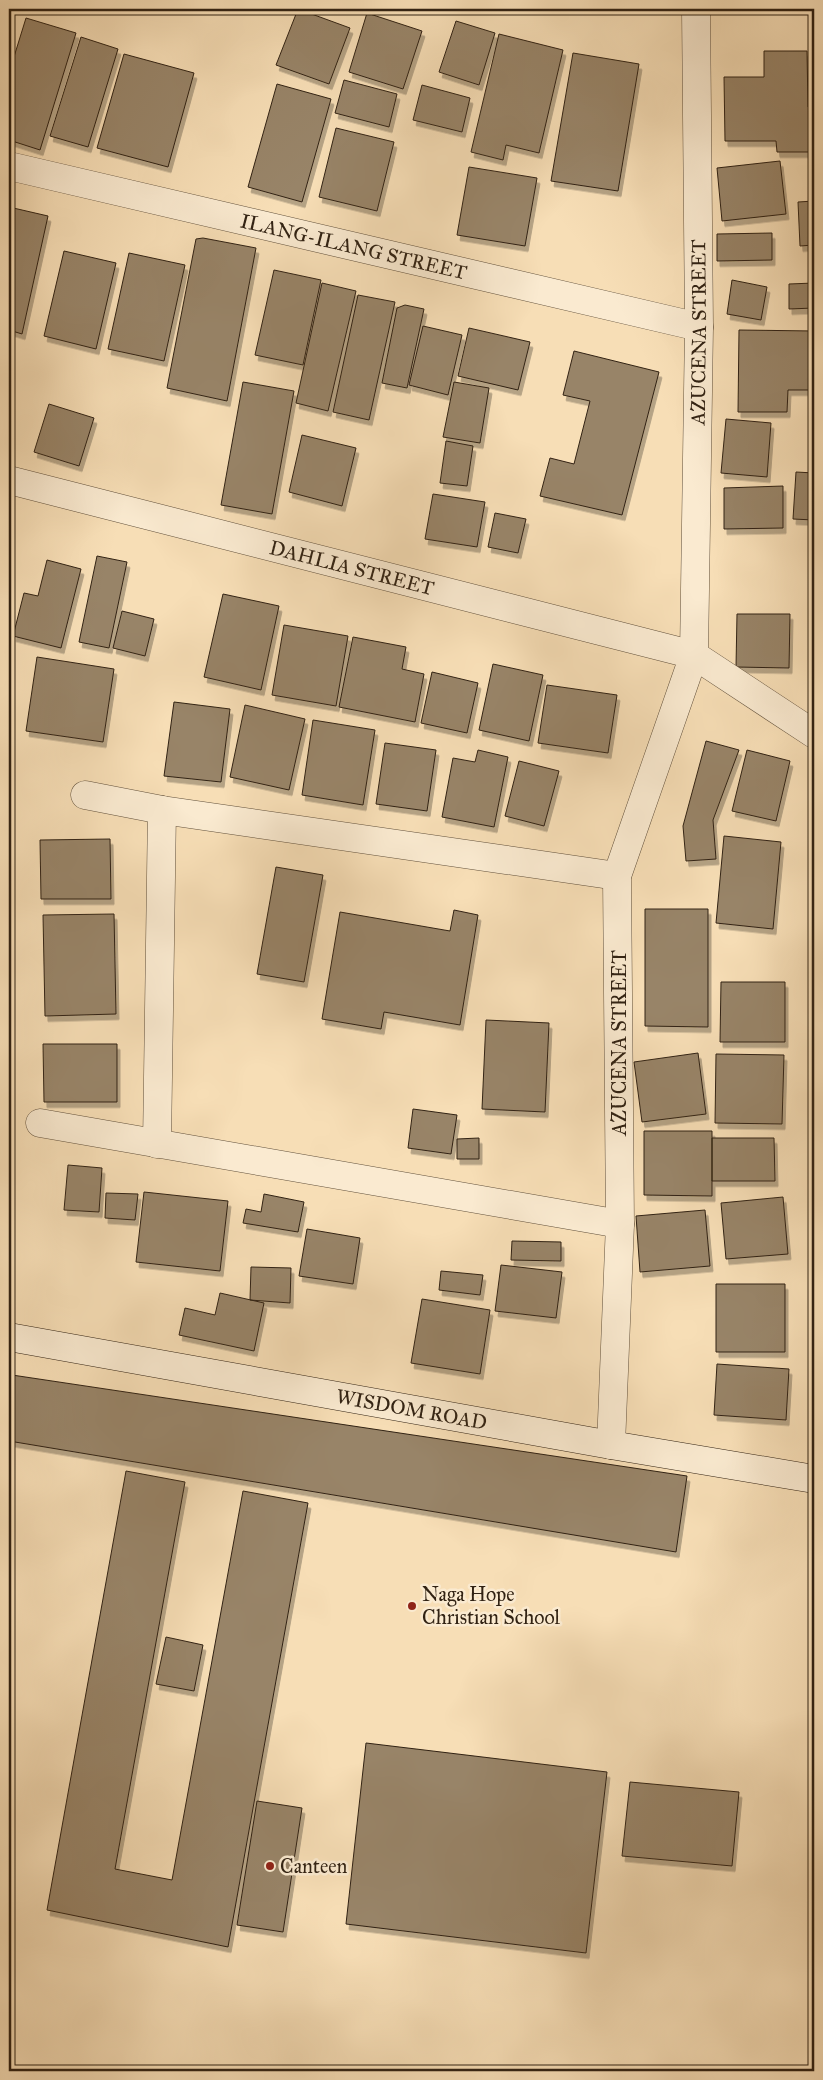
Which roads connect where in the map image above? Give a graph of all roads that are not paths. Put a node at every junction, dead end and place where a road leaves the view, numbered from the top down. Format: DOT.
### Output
graph roads {
  1 [pos="696,9"];
  2 [pos="9,166"];
  3 [pos="699,327"];
  4 [pos="9,480"];
  5 [pos="694,655"];
  6 [pos="814,734"];
  7 [pos="85,795"];
  8 [pos="162,810"];
  9 [pos="617,876"];
  10 [pos="40,1123"];
  11 [pos="157,1144"];
  12 [pos="620,1224"];
  13 [pos="9,1337"];
  14 [pos="611,1445"];
  15 [pos="814,1479"];
  1 -- 3 [label="street, AZUCENA STREET"];
  2 -- 3 [label="street, ILANG-ILANG STREET"];
  3 -- 5 [label="street, AZUCENA STREET"];
  4 -- 5 [label="street, DAHLIA STREET"];
  5 -- 6 [label="street"];
  5 -- 9 [label="street, AZUCENA STREET"];
  7 -- 8 [label="street"];
  8 -- 9 [label="street"];
  8 -- 11 [label="street"];
  9 -- 12 [label="street, AZUCENA STREET"];
  10 -- 11 [label="street"];
  11 -- 12 [label="street"];
  12 -- 14 [label="street, AZUCENA STREET"];
  13 -- 14 [label="street, WISDOM ROAD"];
  14 -- 15 [label="street, WISDOM ROAD"];
}
